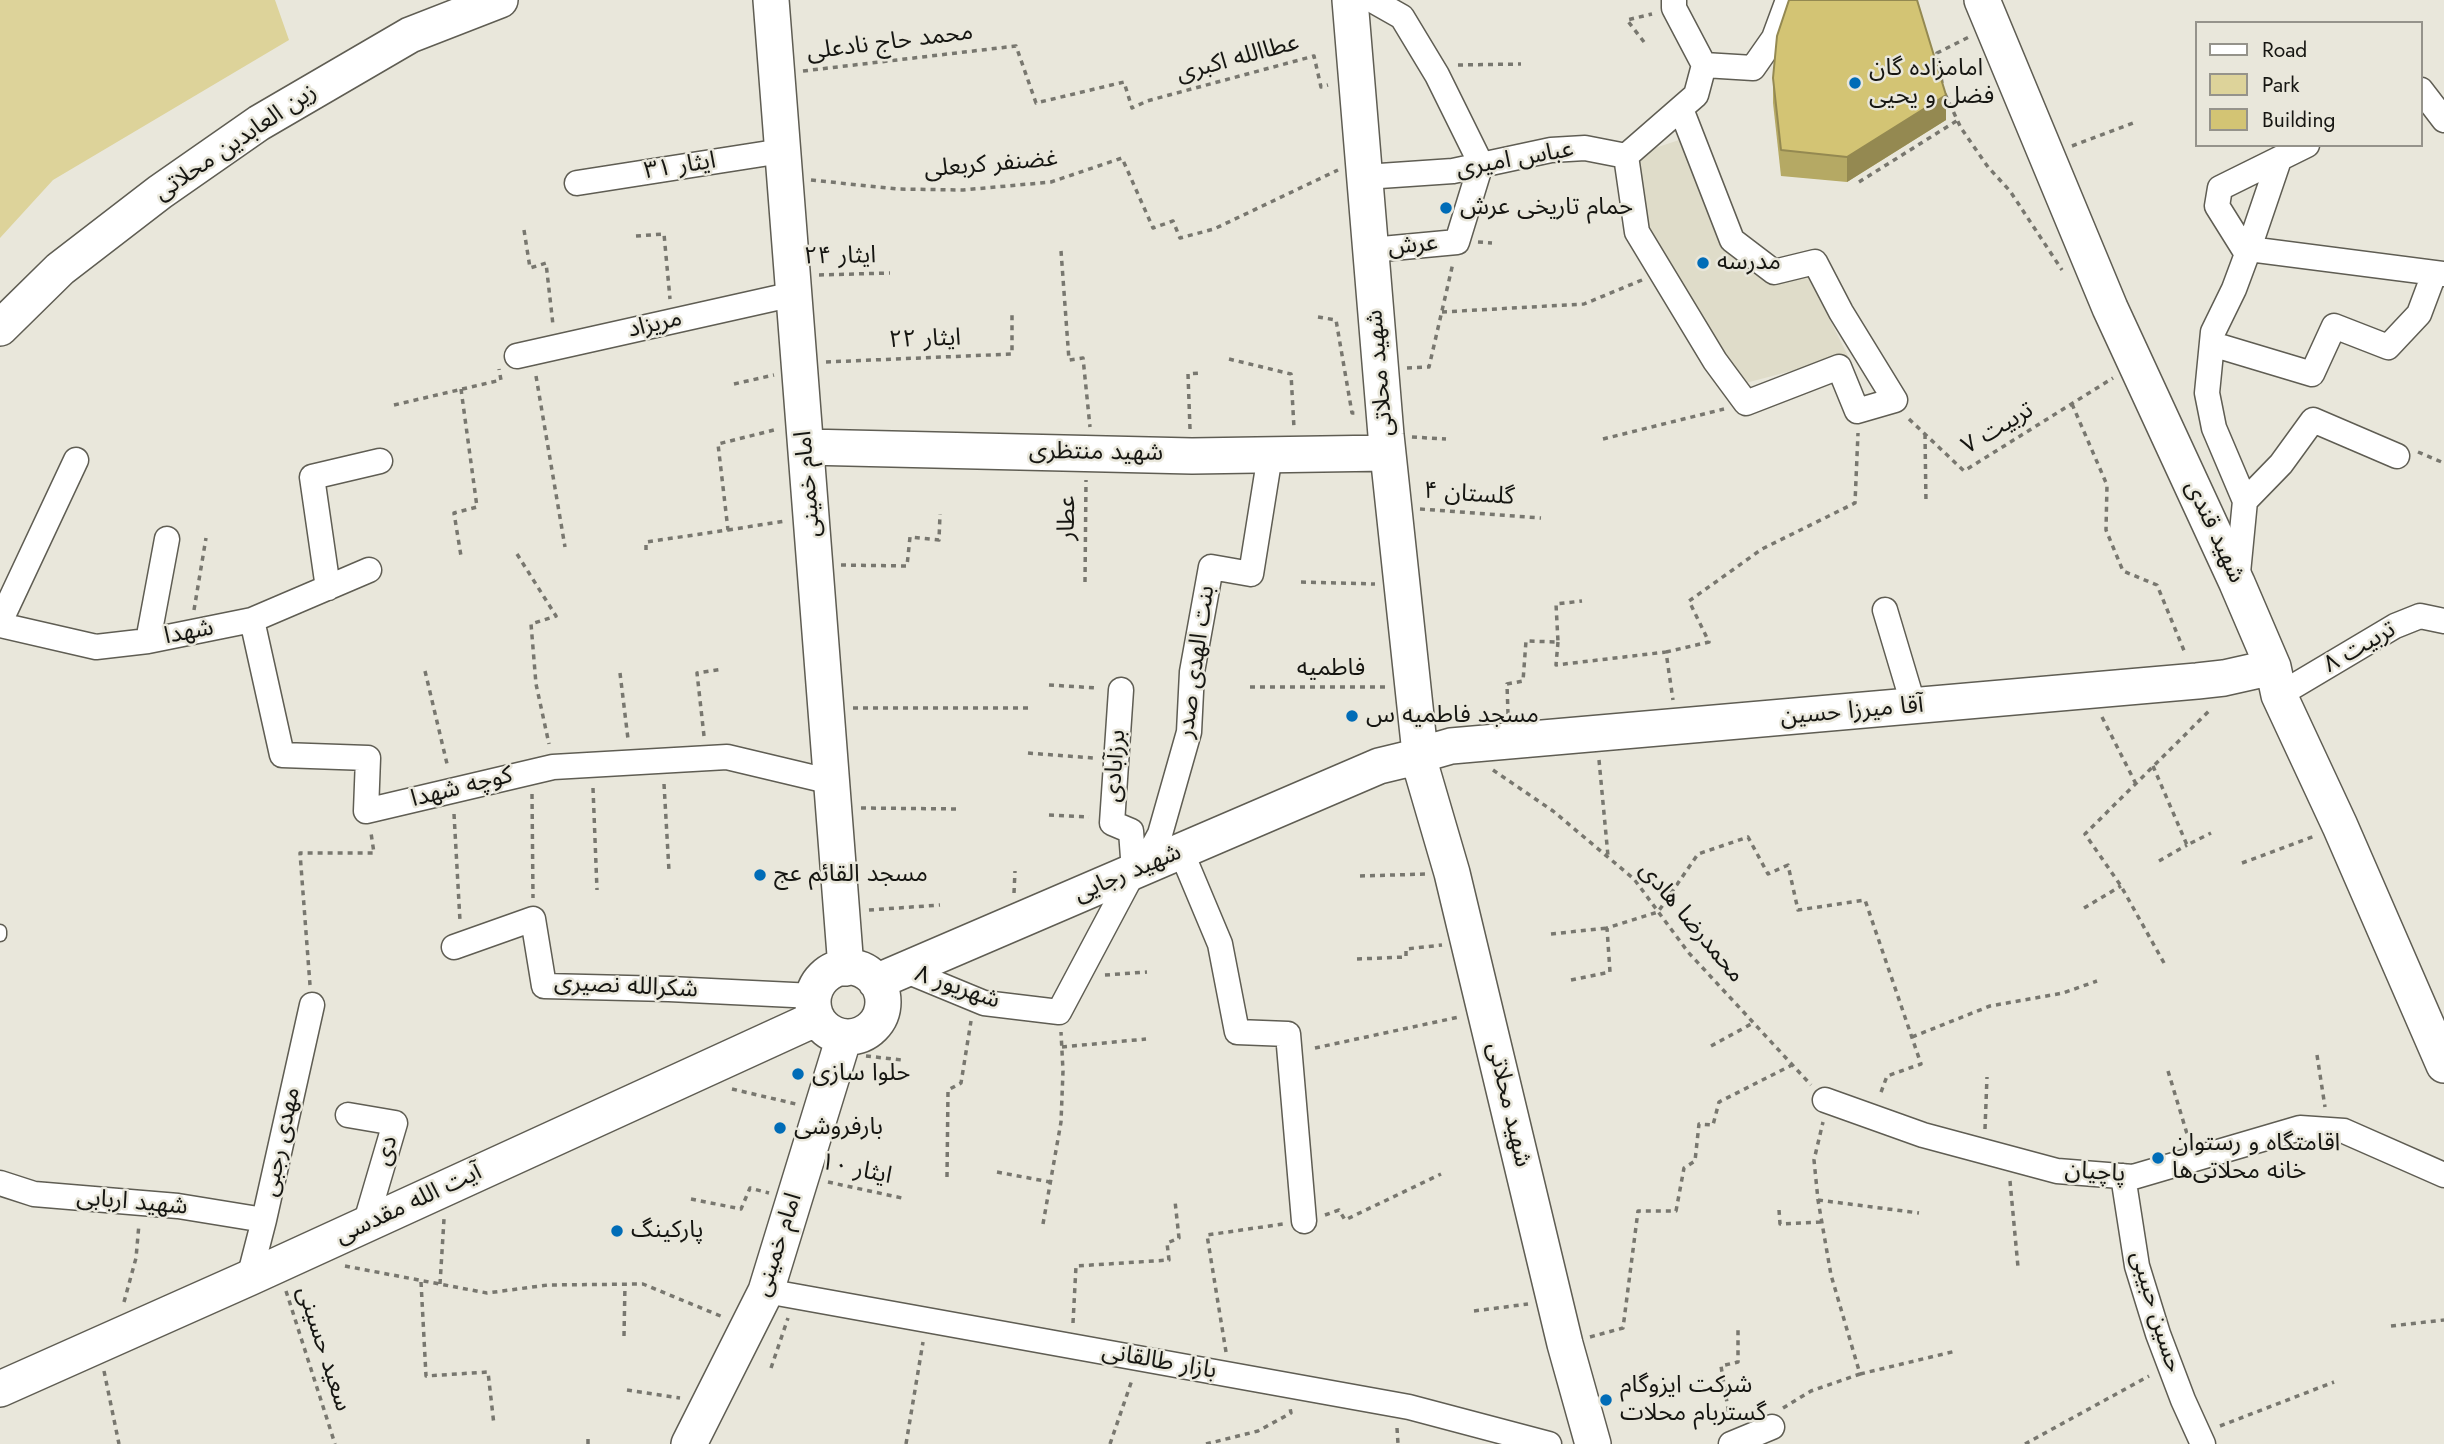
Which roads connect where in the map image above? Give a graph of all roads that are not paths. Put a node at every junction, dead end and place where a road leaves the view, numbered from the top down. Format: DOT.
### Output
graph roads {
  1 [pos="500,0"];
  2 [pos="771,0"];
  3 [pos="1350,0"];
  4 [pos="1372,0"];
  5 [pos="1788,0"];
  6 [pos="1674,4"];
  7 [pos="1987,12"];
  8 [pos="1704,65"];
  9 [pos="2423,93"];
  10 [pos="1681,109"];
  11 [pos="2444,120"];
  12 [pos="2303,147"];
  13 [pos="1626,156"];
  14 [pos="2279,160"];
  15 [pos="783,164"];
  16 [pos="1481,164"];
  17 [pos="1364,167"];
  18 [pos="577,183"];
  19 [pos="1370,250"];
  20 [pos="2248,252"];
  21 [pos="2439,274"];
  22 [pos="793,285"];
  23 [pos="0,328"];
  24 [pos="2212,344"];
  25 [pos="535,352"];
  26 [pos="805,435"];
  27 [pos="1387,453"];
  28 [pos="1283,455"];
  29 [pos="2397,456"];
  30 [pos="76,460"];
  31 [pos="380,461"];
  32 [pos="2245,501"];
  33 [pos="167,540"];
  34 [pos="369,570"];
  35 [pos="2237,583"];
  36 [pos="328,588"];
  37 [pos="1885,610"];
  38 [pos="252,620"];
  39 [pos="2444,621"];
  40 [pos="0,624"];
  41 [pos="148,641"];
  42 [pos="2266,678"];
  43 [pos="1121,690"];
  44 [pos="1914,706"];
  45 [pos="1411,758"];
  46 [pos="833,795"];
  47 [pos="1181,851"];
  48 [pos="1137,870"];
  49 [pos="458,946"];
  50 [pos="875,973"];
  51 [pos="312,1005"];
  52 [pos="829,1026"];
  53 [pos="2444,1065"];
  54 [pos="1825,1100"];
  55 [pos="348,1115"];
  56 [pos="2444,1174"];
  57 [pos="2123,1176"];
  58 [pos="0,1183"];
  59 [pos="264,1220"];
  60 [pos="1304,1222"];
  61 [pos="365,1225"];
  62 [pos="263,1272"];
  63 [pos="781,1293"];
  64 [pos="0,1389"];
  65 [pos="1772,1435"];
  66 [pos="2200,1439"];
  67 [pos="1732,1443"];
  68 [pos="689,1444"];
  69 [pos="1549,1444"];
  70 [pos="1593,1444"];
  1 -- 23 [label="main road, زین العابدین محلاتی"];
  2 -- 15 [label="main road, امام خمینی"];
  3 -- 17 [label="main road, شهید محلاتی"];
  4 -- 16 [label="street"];
  5 -- 8 [label="street"];
  6 -- 8 [label="street"];
  7 -- 35 [label="main road, شهید قندی"];
  8 -- 10 [label="street"];
  9 -- 11 [label="street"];
  10 -- 13 [label="street"];
  10 -- 13 [label="street"];
  12 -- 14 [label="street"];
  13 -- 16 [label="street, عباس امیری"];
  14 -- 20 [label="street"];
  14 -- 20 [label="street"];
  15 -- 18 [label="street, ایثار ۳۱"];
  15 -- 22 [label="main road, امام خمینی"];
  16 -- 17 [label="street, عباس امیری"];
  16 -- 19 [label="street, عرش"];
  17 -- 19 [label="main road, شهید محلاتی"];
  19 -- 27 [label="main road, شهید محلاتی"];
  20 -- 21 [label="street"];
  20 -- 24 [label="street"];
  21 -- 24 [label="street"];
  22 -- 25 [label="street, مریزاد"];
  22 -- 26 [label="main road, امام خمینی"];
  24 -- 32 [label="street"];
  26 -- 28 [label="main road, شهید منتظری"];
  26 -- 46 [label="main road, امام خمینی"];
  27 -- 28 [label="main road, شهید منتظری"];
  27 -- 45 [label="main road, شهید محلاتی"];
  28 -- 48 [label="street, بنت الهدی صدر"];
  29 -- 32 [label="street"];
  30 -- 40 [label="street"];
  31 -- 36 [label="street"];
  32 -- 35 [label="street"];
  33 -- 41 [label="street"];
  34 -- 36 [label="street, شهدا"];
  35 -- 42 [label="main road, شهید قندی"];
  36 -- 38 [label="street, شهدا"];
  37 -- 44 [label="street"];
  38 -- 41 [label="street, شهدا"];
  38 -- 46 [label="street, کوچه شهدا"];
  39 -- 42 [label="street, تربیت ۸"];
  40 -- 41 [label="street, شهدا"];
  42 -- 44 [label="main road, آقا میرزا حسین"];
  42 -- 53 [label="main road, شهید قندی"];
  43 -- 48 [label="street, برزآبادی"];
  44 -- 45 [label="main road, آقا میرزا حسین"];
  45 -- 47 [label="main road, شهید رجایی"];
  45 -- 70 [label="main road, شهید محلاتی"];
  46 -- 50 [label="main road, امام خمینی"];
  47 -- 48 [label="main road, شهید رجایی"];
  47 -- 60 [label="street"];
  48 -- 50 [label="main road, شهید رجایی"];
  48 -- 50 [label="street, ۸ شهریور"];
  49 -- 52 [label="street, شکرالله نصیری"];
  50 -- 52 [label="main road"];
  50 -- 52 [label="main road"];
  51 -- 59 [label="street, مهدی رجبی"];
  52 -- 61 [label="main road, آیت الله مقدسی"];
  52 -- 63 [label="main road, امام خمینی"];
  54 -- 57 [label="street, پاچیان"];
  55 -- 61 [label="street, دی"];
  56 -- 57 [label="street, پاچیان"];
  57 -- 66 [label="street, حسین حبیبی"];
  58 -- 59 [label="street, شهید اربابی"];
  59 -- 62 [label="street, مهدی رجبی"];
  61 -- 62 [label="main road, آیت الله مقدسی"];
  62 -- 64 [label="main road, آیت الله مقدسی"];
  63 -- 68 [label="main road, امام خمینی"];
  63 -- 69 [label="street, بازار طالقانی"];
  65 -- 67 [label="street"];
}
